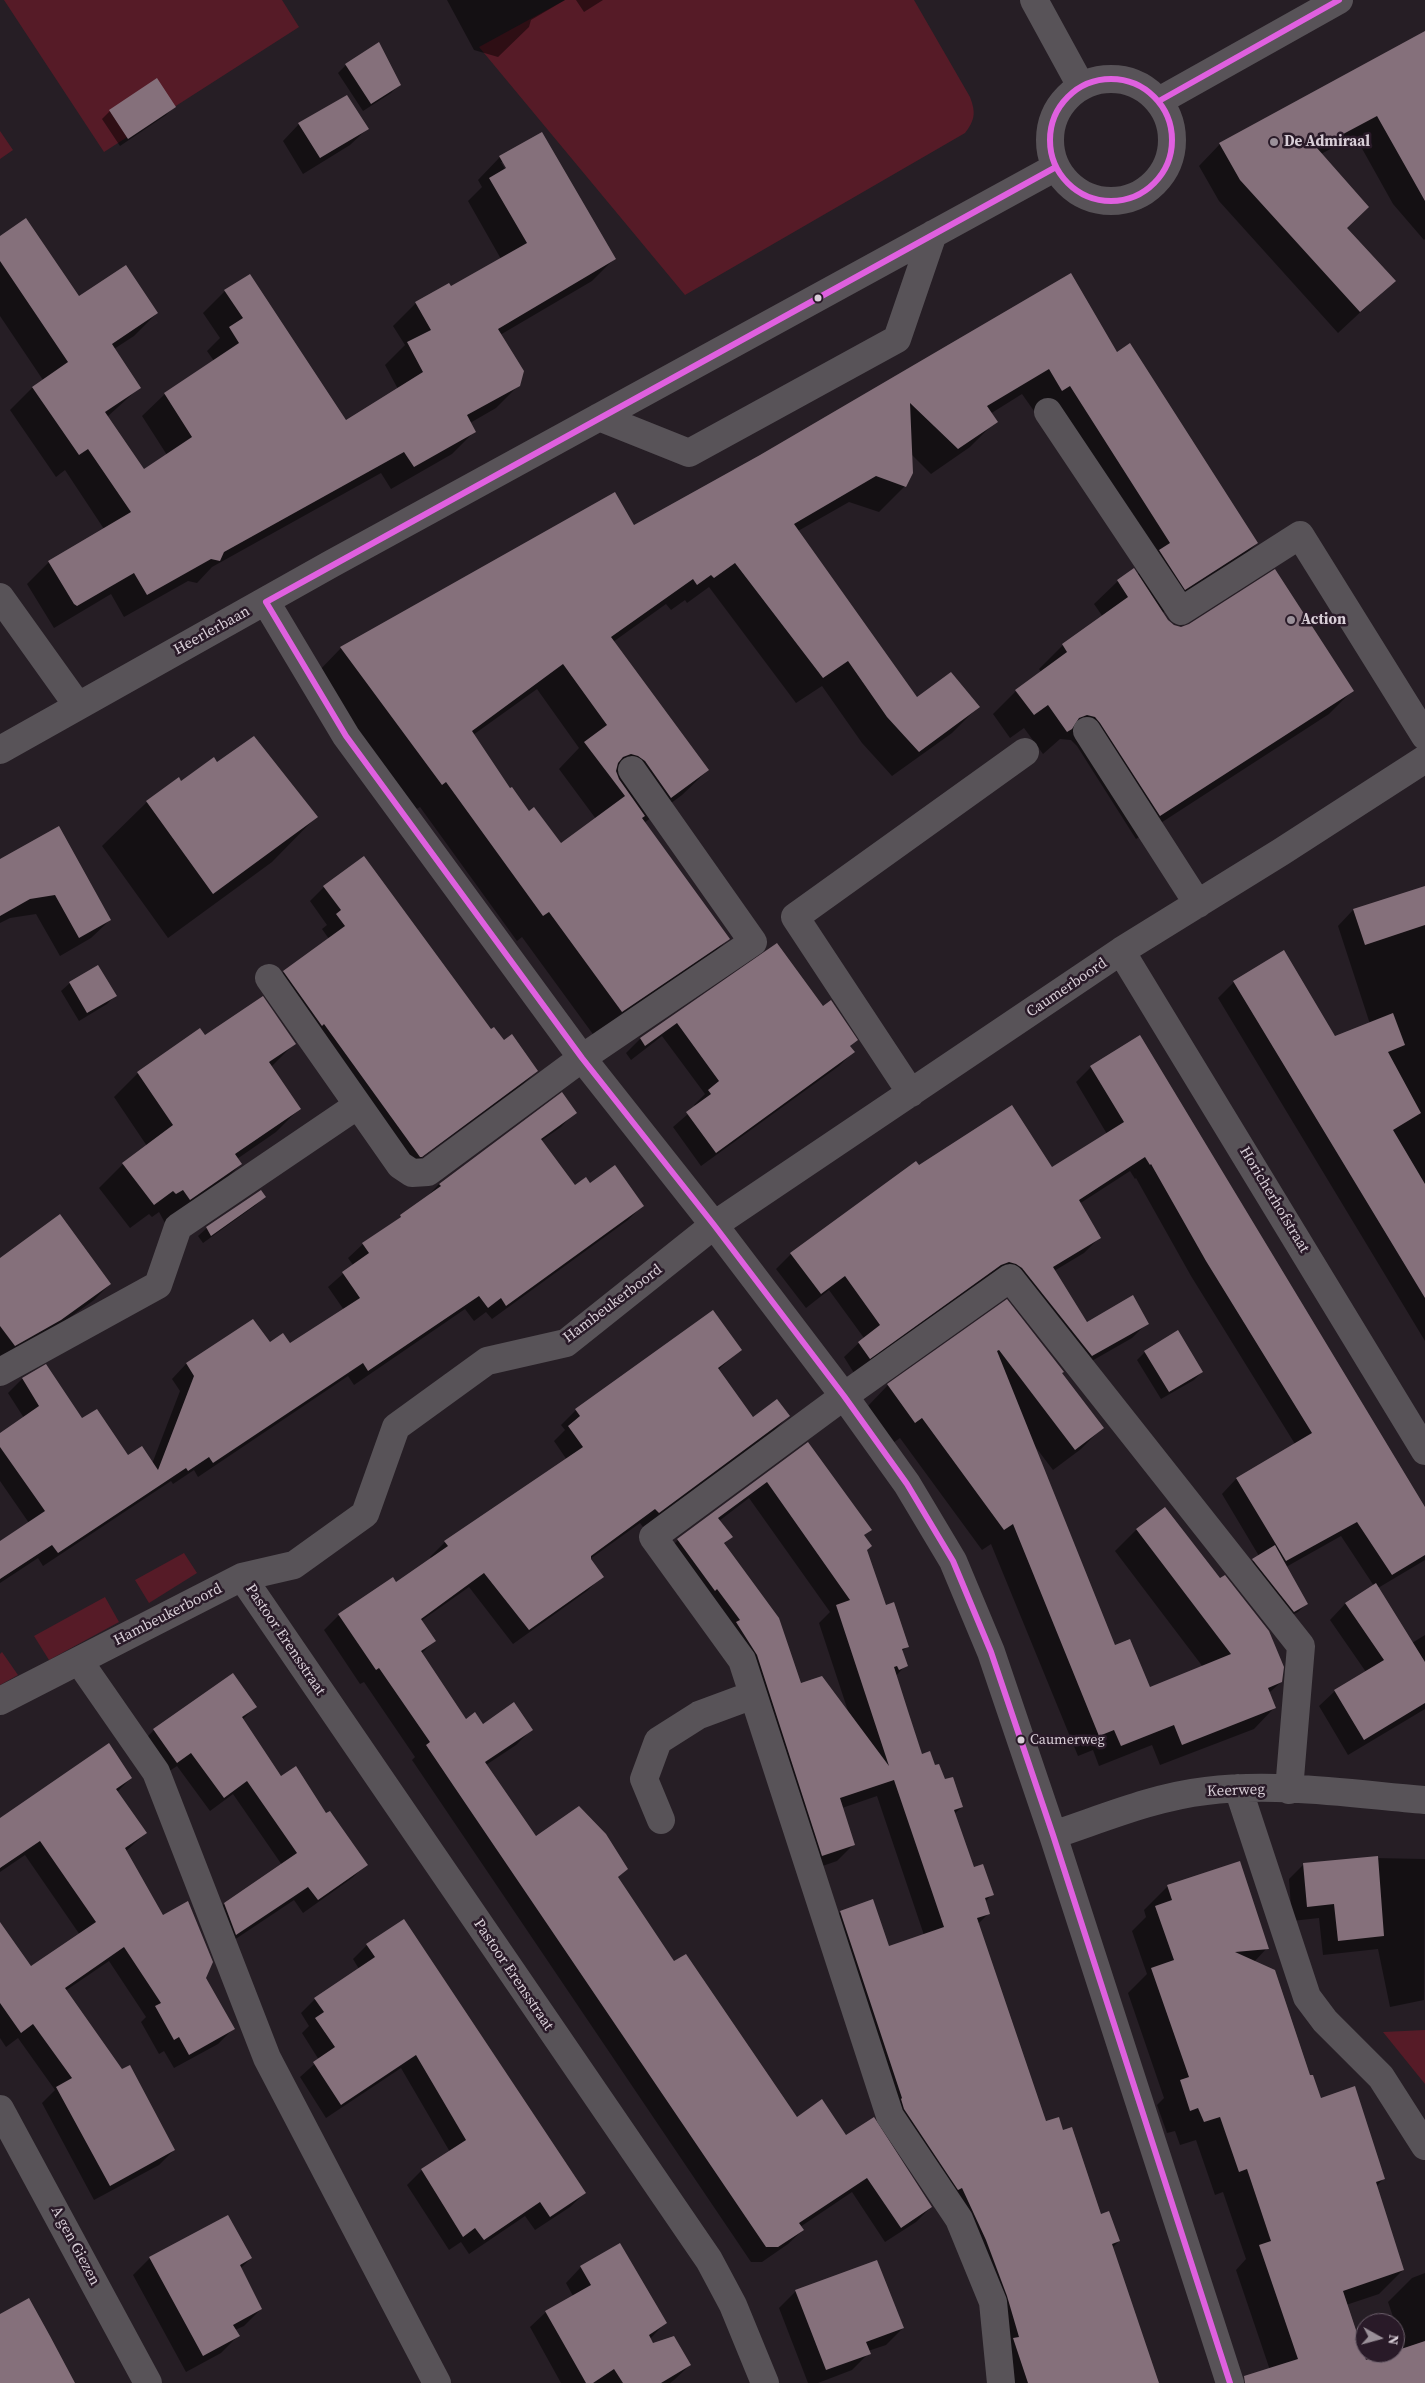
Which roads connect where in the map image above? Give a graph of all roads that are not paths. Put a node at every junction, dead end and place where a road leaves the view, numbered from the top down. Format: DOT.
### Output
graph roads {
  1 [pos="1034,0"];
  2 [pos="1339,0"];
  3 [pos="1081,86"];
  4 [pos="1159,101"];
  5 [pos="1056,167"];
  6 [pos="933,234"];
  7 [pos="1048,412"];
  8 [pos="599,417"];
  9 [pos="4,602"];
  10 [pos="266,602"];
  11 [pos="78,706"];
  12 [pos="1087,731"];
  13 [pos="1425,736"];
  14 [pos="0,750"];
  15 [pos="1025,752"];
  16 [pos="1425,759"];
  17 [pos="632,770"];
  18 [pos="1198,904"];
  19 [pos="1121,951"];
  20 [pos="269,978"];
  21 [pos="582,1058"];
  22 [pos="911,1093"];
  23 [pos="358,1105"];
  24 [pos="714,1225"];
  25 [pos="0,1372"];
  26 [pos="844,1396"];
  27 [pos="1425,1451"];
  28 [pos="242,1577"];
  29 [pos="79,1661"];
  30 [pos="753,1695"];
  31 [pos="0,1701"];
  32 [pos="1238,1788"];
  33 [pos="1289,1790"];
  34 [pos="1425,1800"];
  35 [pos="661,1820"];
  36 [pos="1053,1835"];
  37 [pos="0,2109"];
  38 [pos="1425,2146"];
  39 [pos="148,2383"];
  40 [pos="437,2383"];
  41 [pos="765,2383"];
  42 [pos="1001,2383"];
  43 [pos="1230,2383"];
  1 -- 3 [label="street"];
  2 -- 4 [label="street"];
  3 -- 4 [label="street"];
  3 -- 5 [label="street"];
  4 -- 5 [label="street"];
  5 -- 6 [label="street, Heerlerbaan"];
  6 -- 8 [label="street, Heerlerbaan"];
  6 -- 8 [label="street"];
  7 -- 13 [label="street"];
  8 -- 10 [label="street, Heerlerbaan"];
  9 -- 11 [label="street"];
  10 -- 11 [label="street, Heerlerbaan"];
  10 -- 21 [label="street"];
  11 -- 14 [label="street, Heerlerbaan"];
  12 -- 18 [label="street"];
  15 -- 22 [label="street"];
  16 -- 18 [label="street, Caumerboord"];
  17 -- 21 [label="street"];
  18 -- 19 [label="street, Caumerboord"];
  19 -- 22 [label="street, Caumerboord"];
  19 -- 27 [label="street, Horicherhofstraat"];
  20 -- 23 [label="street"];
  21 -- 23 [label="street"];
  21 -- 24 [label="street"];
  22 -- 24 [label="street, Caumerboord"];
  23 -- 25 [label="street"];
  24 -- 26 [label="street"];
  24 -- 28 [label="street, Hambeukerboord"];
  26 -- 30 [label="street"];
  26 -- 33 [label="street"];
  26 -- 36 [label="street"];
  28 -- 29 [label="street, Hambeukerboord"];
  28 -- 41 [label="street, Pastoor Erensstraat"];
  29 -- 31 [label="street, Hambeukerboord"];
  29 -- 40 [label="street"];
  30 -- 35 [label="street"];
  30 -- 42 [label="street"];
  32 -- 33 [label="street, Keerweg"];
  32 -- 36 [label="street, Keerweg"];
  32 -- 38 [label="street"];
  33 -- 34 [label="street, Keerweg"];
  36 -- 43 [label="street"];
  37 -- 39 [label="street, A gen Giezen"];
}
